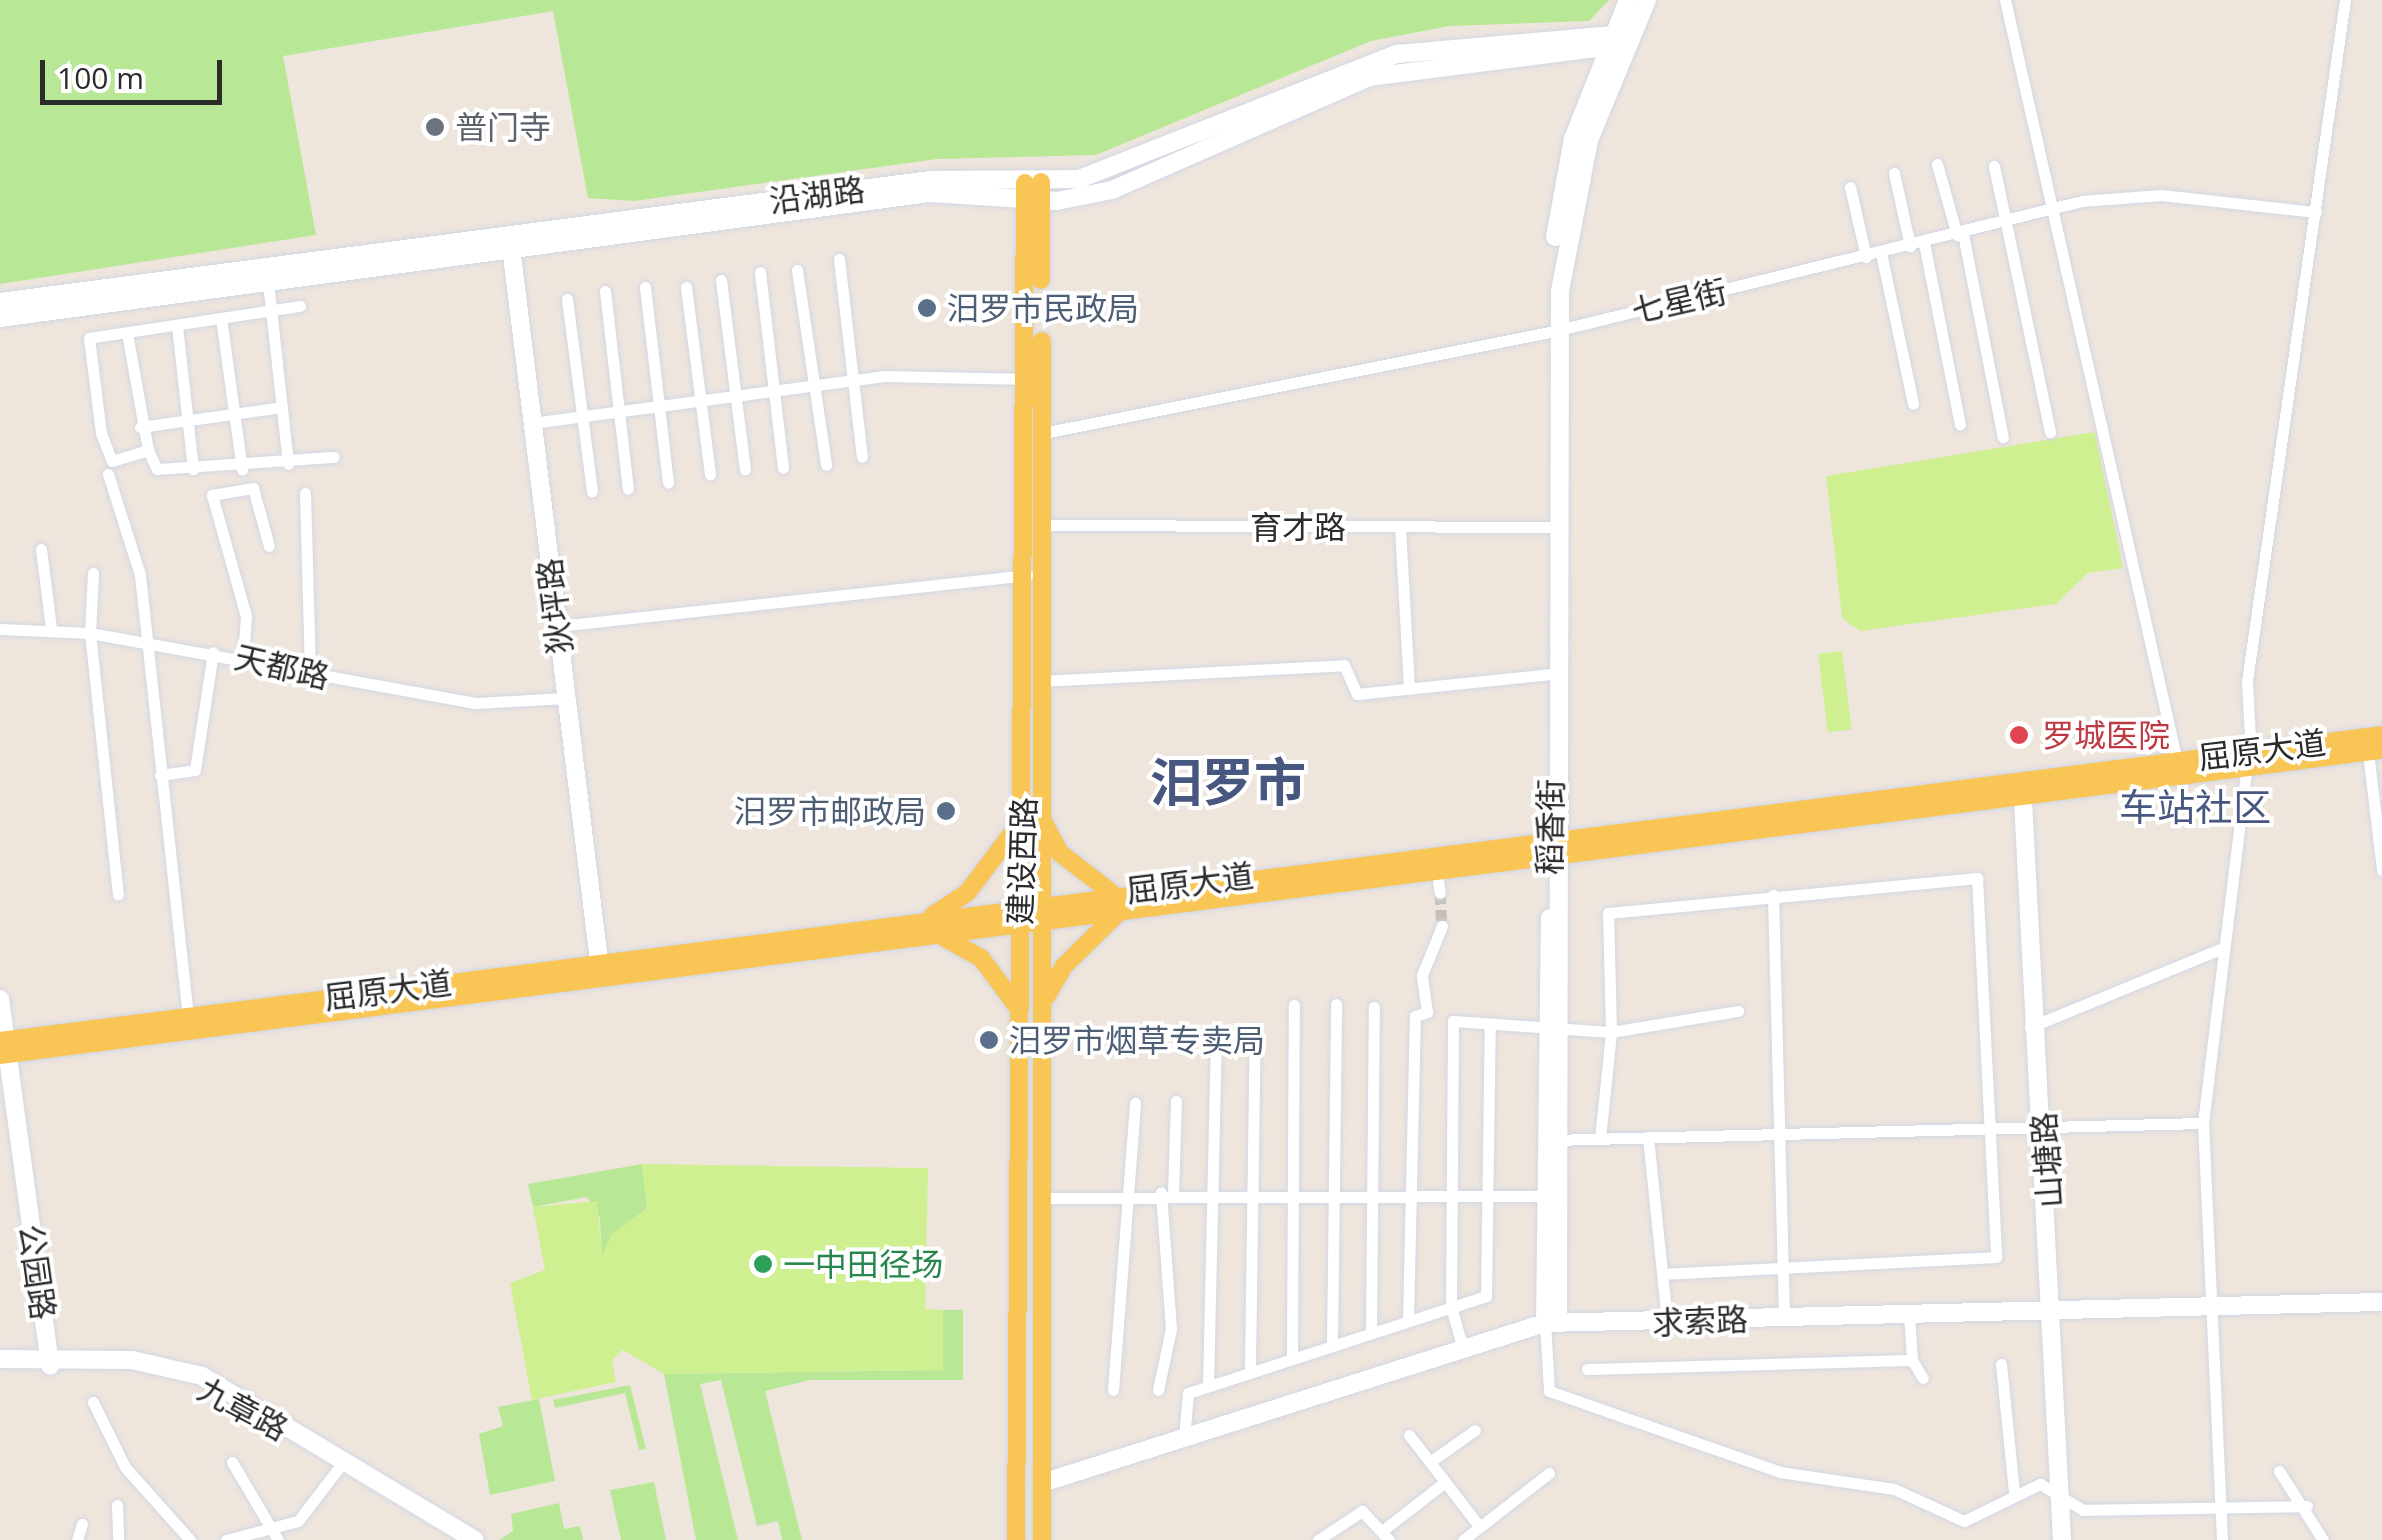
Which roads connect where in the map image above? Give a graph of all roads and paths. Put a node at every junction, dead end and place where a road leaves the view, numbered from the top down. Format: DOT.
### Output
graph roads {
  1 [pos="1628,0"];
  2 [pos="1647,0"];
  3 [pos="2005,0"];
  4 [pos="2345,0"];
  5 [pos="1616,44"];
  6 [pos="1578,56"];
  7 [pos="1590,94"];
  8 [pos="1938,164"];
  9 [pos="1994,166"];
  10 [pos="1894,173"];
  11 [pos="1113,181"];
  12 [pos="1850,187"];
  13 [pos="1033,192"];
  14 [pos="2316,212"];
  15 [pos="2051,213"];
  16 [pos="2002,224"];
  17 [pos="1960,234"];
  18 [pos="510,242"];
  19 [pos="1924,243"];
  20 [pos="1910,246"];
  21 [pos="1881,253"];
  22 [pos="1866,257"];
  23 [pos="839,259"];
  24 [pos="797,270"];
  25 [pos="760,272"];
  26 [pos="721,280"];
  27 [pos="268,282"];
  28 [pos="645,287"];
  29 [pos="686,288"];
  30 [pos="606,291"];
  31 [pos="567,299"];
  32 [pos="0,302"];
  33 [pos="300,306"];
  34 [pos="272,310"];
  35 [pos="0,318"];
  36 [pos="221,318"];
  37 [pos="177,326"];
  38 [pos="1559,330"];
  39 [pos="128,333"];
  40 [pos="1030,379"];
  41 [pos="854,380"];
  42 [pos="813,386"];
  43 [pos="774,391"];
  44 [pos="736,396"];
  45 [pos="701,400"];
  46 [pos="1913,404"];
  47 [pos="282,406"];
  48 [pos="660,406"];
  49 [pos="620,411"];
  50 [pos="234,414"];
  51 [pos="583,416"];
  52 [pos="186,420"];
  53 [pos="532,423"];
  54 [pos="1960,424"];
  55 [pos="140,427"];
  56 [pos="2050,432"];
  57 [pos="1043,434"];
  58 [pos="2003,437"];
  59 [pos="148,450"];
  60 [pos="334,457"];
  61 [pos="862,457"];
  62 [pos="288,464"];
  63 [pos="826,465"];
  64 [pos="783,468"];
  65 [pos="745,469"];
  66 [pos="192,470"];
  67 [pos="242,470"];
  68 [pos="108,474"];
  69 [pos="710,474"];
  70 [pos="668,482"];
  71 [pos="592,490"];
  72 [pos="628,490"];
  73 [pos="305,493"];
  74 [pos="1043,525"];
  75 [pos="1553,527"];
  76 [pos="1400,528"];
  77 [pos="269,546"];
  78 [pos="40,550"];
  79 [pos="93,574"];
  80 [pos="1027,575"];
  81 [pos="558,626"];
  82 [pos="0,628"];
  83 [pos="51,628"];
  84 [pos="90,632"];
  85 [pos="144,642"];
  86 [pos="213,652"];
  87 [pos="243,656"];
  88 [pos="310,672"];
  89 [pos="1552,674"];
  90 [pos="1040,681"];
  91 [pos="1408,688"];
  92 [pos="565,698"];
  93 [pos="2382,735"];
  94 [pos="2375,751"];
  95 [pos="2243,760"];
  96 [pos="2179,768"];
  97 [pos="160,775"];
  98 [pos="2017,789"];
  99 [pos="1043,820"];
  100 [pos="1019,821"];
  101 [pos="1555,845"];
  102 [pos="1436,868"];
  103 [pos="2382,870"];
  104 [pos="1440,893"];
  105 [pos="118,895"];
  106 [pos="1773,896"];
  107 [pos="1119,899"];
  108 [pos="1041,911"];
  109 [pos="1020,915"];
  110 [pos="920,922"];
  111 [pos="1442,926"];
  112 [pos="935,935"];
  113 [pos="2220,949"];
  114 [pos="601,971"];
  115 [pos="1046,998"];
  116 [pos="0,999"];
  117 [pos="1336,1004"];
  118 [pos="1294,1006"];
  119 [pos="1374,1007"];
  120 [pos="1738,1011"];
  121 [pos="1020,1015"];
  122 [pos="188,1016"];
  123 [pos="1490,1024"];
  124 [pos="1555,1025"];
  125 [pos="2033,1025"];
  126 [pos="1255,1029"];
  127 [pos="1216,1032"];
  128 [pos="1611,1032"];
  129 [pos="3,1048"];
  130 [pos="1176,1101"];
  131 [pos="1134,1103"];
  132 [pos="2203,1123"];
  133 [pos="2040,1129"];
  134 [pos="1990,1130"];
  135 [pos="1778,1132"];
  136 [pos="1648,1137"];
  137 [pos="1600,1139"];
  138 [pos="1554,1140"];
  139 [pos="1126,1192"];
  140 [pos="1167,1192"];
  141 [pos="1212,1193"];
  142 [pos="1254,1193"];
  143 [pos="1293,1194"];
  144 [pos="1333,1194"];
  145 [pos="1372,1194"];
  146 [pos="1411,1195"];
  147 [pos="1450,1195"];
  148 [pos="1488,1196"];
  149 [pos="1546,1196"];
  150 [pos="1043,1198"];
  151 [pos="1781,1267"];
  152 [pos="1666,1274"];
  153 [pos="2382,1302"];
  154 [pos="2206,1306"];
  155 [pos="1451,1307"];
  156 [pos="2051,1309"];
  157 [pos="1909,1314"];
  158 [pos="1784,1318"];
  159 [pos="1408,1320"];
  160 [pos="1552,1322"];
  161 [pos="1667,1322"];
  162 [pos="1372,1332"];
  163 [pos="1332,1344"];
  164 [pos="1463,1348"];
  165 [pos="1292,1355"];
  166 [pos="0,1359"];
  167 [pos="1912,1360"];
  168 [pos="50,1363"];
  169 [pos="2001,1364"];
  170 [pos="0,1367"];
  171 [pos="1250,1368"];
  172 [pos="1587,1369"];
  173 [pos="1923,1378"];
  174 [pos="1208,1386"];
  175 [pos="1113,1390"];
  176 [pos="1158,1390"];
  177 [pos="93,1402"];
  178 [pos="1475,1430"];
  179 [pos="1409,1435"];
  180 [pos="1184,1438"];
  181 [pos="232,1462"];
  182 [pos="1430,1462"];
  183 [pos="341,1465"];
  184 [pos="2278,1471"];
  185 [pos="1549,1473"];
  186 [pos="1445,1482"];
  187 [pos="1042,1483"];
  188 [pos="2014,1491"];
  189 [pos="2057,1500"];
  190 [pos="117,1505"];
  191 [pos="2308,1506"];
  192 [pos="2221,1508"];
  193 [pos="82,1524"];
  194 [pos="1480,1526"];
  195 [pos="1385,1535"];
  196 [pos="276,1536"];
  197 [pos="77,1540"];
  198 [pos="117,1540"];
  199 [pos="190,1540"];
  200 [pos="226,1540"];
  201 [pos="458,1540"];
  202 [pos="476,1540"];
  203 [pos="1016,1540"];
  204 [pos="1042,1540"];
  205 [pos="1318,1540"];
  206 [pos="1462,1540"];
  207 [pos="2052,1540"];
  208 [pos="2062,1540"];
  209 [pos="2222,1540"];
  210 [pos="2323,1540"];
  1 -- 5 [label="street"];
  2 -- 5 [label="street"];
  3 -- 15 [label="street"];
  4 -- 14 [label="street"];
  5 -- 6 [label="street, 沿湖路"];
  5 -- 7 [label="street"];
  5 -- 11 [label="street, 沿湖路"];
  5 -- 38 [label="street"];
  6 -- 7 [label="street"];
  6 -- 11 [label="street, 沿湖路"];
  7 -- 38 [label="street"];
  8 -- 17 [label="street"];
  9 -- 16 [label="street"];
  10 -- 20 [label="street"];
  11 -- 13 [label="street, 沿湖路"];
  12 -- 22 [label="street"];
  13 -- 18 [label="street, 沿湖路"];
  13 -- 40 [label="main road, 建设西路"];
  13 -- 57 [label="main road, 建设西路"];
  14 -- 15 [label="street, 七星街"];
  14 -- 95 [label="street"];
  15 -- 16 [label="street, 七星街"];
  15 -- 96 [label="street"];
  16 -- 17 [label="street, 七星街"];
  16 -- 56 [label="street"];
  17 -- 19 [label="street, 七星街"];
  17 -- 58 [label="street"];
  18 -- 27 [label="street, 沿湖路"];
  18 -- 32 [label="street, 沿湖路"];
  18 -- 53 [label="street, 狄坪路"];
  19 -- 20 [label="street, 七星街"];
  19 -- 54 [label="street"];
  20 -- 21 [label="street, 七星街"];
  21 -- 22 [label="street, 七星街"];
  21 -- 46 [label="street"];
  22 -- 38 [label="street, 七星街"];
  23 -- 41 [label="street"];
  24 -- 42 [label="street"];
  25 -- 43 [label="street"];
  26 -- 44 [label="street"];
  27 -- 34 [label="street"];
  27 -- 35 [label="street, 沿湖路"];
  28 -- 48 [label="street"];
  29 -- 45 [label="street"];
  30 -- 49 [label="street"];
  31 -- 51 [label="street"];
  33 -- 34 [label="street"];
  34 -- 36 [label="street"];
  34 -- 47 [label="street"];
  36 -- 37 [label="street"];
  36 -- 50 [label="street"];
  37 -- 39 [label="street"];
  37 -- 52 [label="street"];
  38 -- 57 [label="street, 七星街"];
  38 -- 75 [label="street, 稻香街"];
  38 -- 101 [label="street"];
  39 -- 55 [label="street"];
  39 -- 59 [label="street"];
  40 -- 41 [label="street"];
  40 -- 80 [label="main road, 建设西路"];
  41 -- 42 [label="street"];
  41 -- 61 [label="street"];
  42 -- 43 [label="street"];
  42 -- 63 [label="street"];
  43 -- 44 [label="street"];
  43 -- 64 [label="street"];
  44 -- 45 [label="street"];
  44 -- 65 [label="street"];
  45 -- 48 [label="street"];
  45 -- 69 [label="street"];
  47 -- 50 [label="street"];
  47 -- 62 [label="street"];
  48 -- 49 [label="street"];
  48 -- 70 [label="street"];
  49 -- 51 [label="street"];
  49 -- 72 [label="street"];
  50 -- 52 [label="street"];
  50 -- 67 [label="street"];
  51 -- 53 [label="street"];
  51 -- 71 [label="street"];
  52 -- 55 [label="street"];
  52 -- 66 [label="street"];
  53 -- 81 [label="street, 狄坪路"];
  55 -- 59 [label="street"];
  57 -- 74 [label="main road, 建设西路"];
  59 -- 66 [label="street"];
  60 -- 62 [label="street"];
  62 -- 67 [label="street"];
  66 -- 67 [label="street"];
  68 -- 85 [label="street"];
  73 -- 88 [label="street"];
  74 -- 76 [label="street, 育才路"];
  74 -- 90 [label="main road, 建设西路"];
  75 -- 76 [label="street, 育才路"];
  75 -- 89 [label="street, 稻香街"];
  76 -- 91 [label="street"];
  77 -- 87 [label="street"];
  78 -- 83 [label="street"];
  79 -- 84 [label="street"];
  80 -- 81 [label="street"];
  80 -- 100 [label="main road, 建设西路"];
  81 -- 92 [label="street, 狄坪路"];
  82 -- 83 [label="street, 天都路"];
  83 -- 84 [label="street, 天都路"];
  84 -- 85 [label="street, 天都路"];
  84 -- 105 [label="street"];
  85 -- 86 [label="street, 天都路"];
  85 -- 97 [label="street"];
  86 -- 87 [label="street, 天都路"];
  86 -- 97 [label="street"];
  87 -- 88 [label="street, 天都路"];
  88 -- 92 [label="street, 天都路"];
  89 -- 91 [label="street"];
  89 -- 101 [label="street, 稻香街"];
  90 -- 91 [label="street"];
  90 -- 99 [label="main road, 建设西路"];
  92 -- 114 [label="street, 狄坪路"];
  93 -- 95 [label="main road, 屈原大道"];
  94 -- 95 [label="main road, 屈原大道"];
  94 -- 103 [label="street"];
  95 -- 96 [label="main road, 屈原大道"];
  95 -- 113 [label="street"];
  96 -- 98 [label="main road, 屈原大道"];
  97 -- 122 [label="street"];
  98 -- 101 [label="main road, 屈原大道"];
  98 -- 125 [label="street, 山塘路"];
  99 -- 107 [label="main road"];
  99 -- 108 [label="main road, 建设西路"];
  100 -- 109 [label="main road, 建设西路"];
  100 -- 110 [label="main road"];
  101 -- 102 [label="main road, 屈原大道"];
  101 -- 107 [label="main road, 屈原大道"];
  101 -- 124 [label="street, 稻香街"];
  102 -- 104 [label="street"];
  102 -- 107 [label="main road, 屈原大道"];
  106 -- 128 [label="street"];
  106 -- 134 [label="street"];
  106 -- 135 [label="street"];
  107 -- 108 [label="main road, 屈原大道"];
  107 -- 115 [label="main road"];
  108 -- 109 [label="main road, 屈原大道"];
  108 -- 115 [label="main road, 建设西路"];
  109 -- 110 [label="main road, 屈原大道"];
  109 -- 112 [label="main road, 屈原大道"];
  109 -- 121 [label="main road, 建设西路"];
  110 -- 114 [label="main road, 屈原大道"];
  111 -- 146 [label="street"];
  112 -- 114 [label="main road, 屈原大道"];
  112 -- 121 [label="main road"];
  113 -- 125 [label="street"];
  113 -- 132 [label="street"];
  114 -- 122 [label="main road, 屈原大道"];
  114 -- 129 [label="main road, 屈原大道"];
  115 -- 150 [label="main road, 建设西路"];
  116 -- 129 [label="street, 公园路"];
  117 -- 144 [label="street"];
  118 -- 143 [label="street"];
  119 -- 145 [label="street"];
  120 -- 128 [label="street"];
  121 -- 203 [label="main road, 建设西路"];
  122 -- 129 [label="main road, 屈原大道"];
  123 -- 124 [label="street"];
  123 -- 147 [label="street"];
  123 -- 148 [label="street"];
  124 -- 128 [label="street"];
  124 -- 138 [label="street, 稻香街"];
  125 -- 133 [label="street, 山塘路"];
  126 -- 142 [label="street"];
  127 -- 141 [label="street"];
  128 -- 137 [label="street"];
  129 -- 168 [label="street, 公园路"];
  130 -- 140 [label="street"];
  131 -- 139 [label="street"];
  132 -- 133 [label="street"];
  132 -- 154 [label="street"];
  133 -- 134 [label="street"];
  133 -- 156 [label="street, 山塘路"];
  134 -- 135 [label="street"];
  134 -- 151 [label="street"];
  135 -- 136 [label="street"];
  135 -- 151 [label="street"];
  136 -- 137 [label="street"];
  136 -- 152 [label="street"];
  137 -- 138 [label="street"];
  138 -- 149 [label="street, 稻香街"];
  138 -- 160 [label="street"];
  139 -- 140 [label="street"];
  139 -- 150 [label="street"];
  139 -- 175 [label="street"];
  140 -- 141 [label="street"];
  140 -- 176 [label="street"];
  141 -- 142 [label="street"];
  141 -- 174 [label="street"];
  142 -- 143 [label="street"];
  142 -- 171 [label="street"];
  143 -- 144 [label="street"];
  143 -- 165 [label="street"];
  144 -- 145 [label="street"];
  144 -- 163 [label="street"];
  145 -- 146 [label="street"];
  145 -- 162 [label="street"];
  146 -- 147 [label="street"];
  146 -- 159 [label="street"];
  147 -- 148 [label="street"];
  147 -- 155 [label="street"];
  148 -- 149 [label="street"];
  148 -- 155 [label="street"];
  149 -- 160 [label="street, 稻香街"];
  150 -- 187 [label="main road, 建设西路"];
  151 -- 152 [label="street"];
  151 -- 158 [label="street"];
  152 -- 161 [label="street"];
  153 -- 154 [label="street, 求索路"];
  154 -- 156 [label="street, 求索路"];
  154 -- 192 [label="street"];
  155 -- 159 [label="street"];
  155 -- 164 [label="street"];
  156 -- 157 [label="street, 求索路"];
  156 -- 189 [label="street, 山塘路"];
  157 -- 158 [label="street, 求索路"];
  157 -- 167 [label="street"];
  158 -- 161 [label="street, 求索路"];
  159 -- 162 [label="street"];
  160 -- 161 [label="street, 求索路"];
  160 -- 164 [label="street, 求索路"];
  160 -- 188 [label="street"];
  162 -- 163 [label="street"];
  163 -- 165 [label="street"];
  164 -- 180 [label="street, 求索路"];
  165 -- 171 [label="street"];
  166 -- 168 [label="street"];
  167 -- 172 [label="street"];
  167 -- 173 [label="street"];
  168 -- 170 [label="street, 九章路"];
  168 -- 183 [label="street, 九章路"];
  168 -- 202 [label="street"];
  169 -- 188 [label="street"];
  171 -- 174 [label="street"];
  174 -- 180 [label="street"];
  177 -- 199 [label="street"];
  178 -- 182 [label="street"];
  179 -- 182 [label="street"];
  180 -- 187 [label="street, 求索路"];
  181 -- 196 [label="street"];
  182 -- 186 [label="street"];
  183 -- 196 [label="street"];
  183 -- 201 [label="street, 九章路"];
  184 -- 191 [label="street"];
  185 -- 194 [label="street"];
  186 -- 194 [label="street"];
  186 -- 195 [label="street"];
  187 -- 204 [label="main road, 建设西路"];
  188 -- 189 [label="street"];
  189 -- 192 [label="street"];
  189 -- 207 [label="street, 山塘路"];
  189 -- 208 [label="street, 山塘路"];
  190 -- 198 [label="street"];
  191 -- 192 [label="street"];
  191 -- 210 [label="street"];
  192 -- 209 [label="street"];
  193 -- 197 [label="street"];
  194 -- 206 [label="street"];
  195 -- 205 [label="street"];
  196 -- 200 [label="street"];
}
